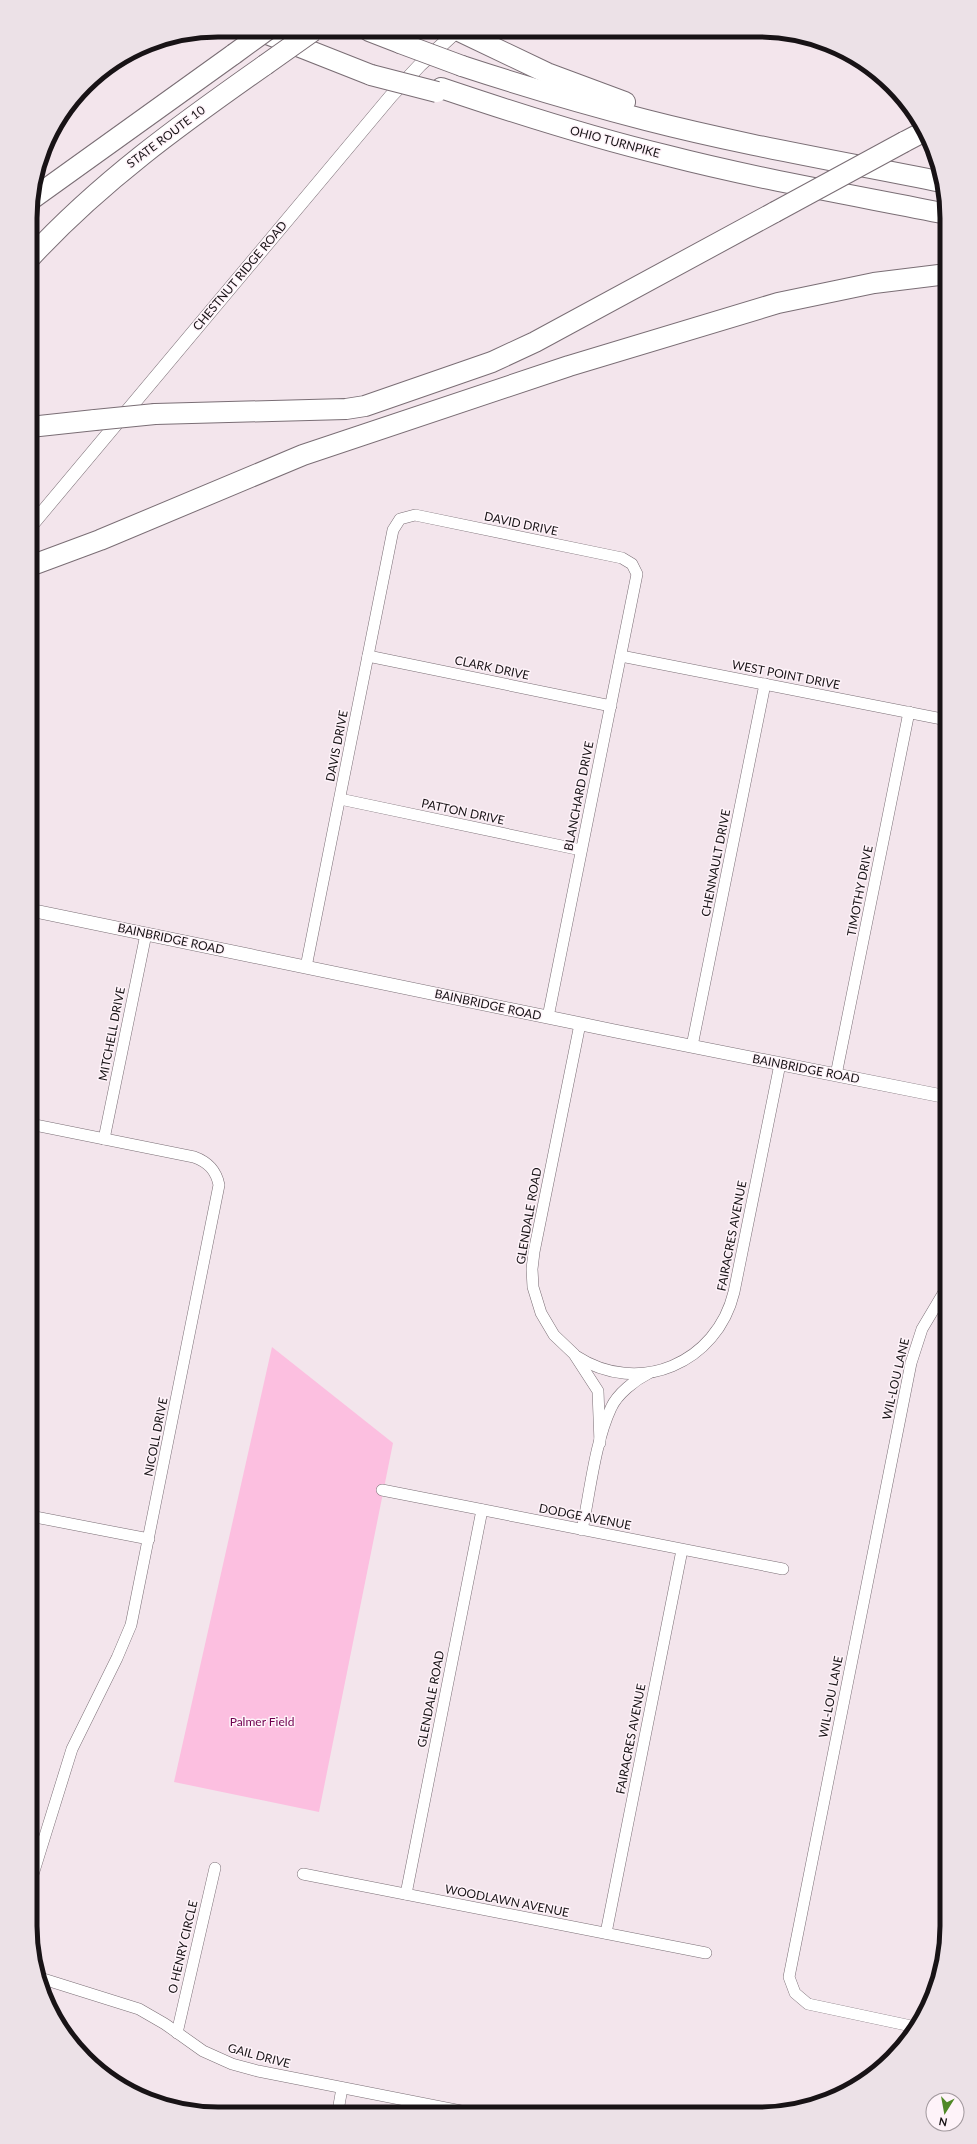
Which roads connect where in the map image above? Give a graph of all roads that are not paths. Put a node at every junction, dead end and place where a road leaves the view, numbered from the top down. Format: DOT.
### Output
graph roads {
  1 [pos="257,37"];
  2 [pos="278,37"];
  3 [pos="305,37"];
  4 [pos="310,37"];
  5 [pos="384,37"];
  6 [pos="452,37"];
  7 [pos="468,37"];
  8 [pos="376,70"];
  9 [pos="707,134"];
  10 [pos="919,134"];
  11 [pos="937,181"];
  12 [pos="39,194"];
  13 [pos="940,213"];
  14 [pos="37,251"];
  15 [pos="940,275"];
  16 [pos="37,426"];
  17 [pos="37,519"];
  18 [pos="393,530"];
  19 [pos="37,563"];
  20 [pos="636,580"];
  21 [pos="368,656"];
  22 [pos="621,656"];
  23 [pos="764,684"];
  24 [pos="611,706"];
  25 [pos="909,712"];
  26 [pos="940,719"];
  27 [pos="340,799"];
  28 [pos="582,850"];
  29 [pos="37,911"];
  30 [pos="146,934"];
  31 [pos="306,967"];
  32 [pos="548,1017"];
  33 [pos="580,1024"];
  34 [pos="692,1046"];
  35 [pos="780,1064"];
  36 [pos="836,1075"];
  37 [pos="940,1096"];
  38 [pos="37,1125"];
  39 [pos="104,1139"];
  40 [pos="940,1299"];
  41 [pos="574,1354"];
  42 [pos="649,1372"];
  43 [pos="600,1443"];
  44 [pos="382,1490"];
  45 [pos="482,1510"];
  46 [pos="37,1517"];
  47 [pos="582,1530"];
  48 [pos="149,1540"];
  49 [pos="682,1550"];
  50 [pos="783,1569"];
  51 [pos="37,1862"];
  52 [pos="215,1868"];
  53 [pos="303,1874"];
  54 [pos="406,1894"];
  55 [pos="606,1933"];
  56 [pos="706,1953"];
  57 [pos="45,1980"];
  58 [pos="911,2026"];
  59 [pos="177,2033"];
  60 [pos="342,2088"];
  61 [pos="339,2107"];
  62 [pos="440,2107"];
  1 -- 12 [label="highway, bridge"];
  2 -- 8 [label="highway"];
  3 -- 14 [label="highway, STATE ROUTE 10, bridge"];
  4 -- 8 [label="highway, OHIO TURNPIKE"];
  5 -- 9 [label="highway, bridge"];
  6 -- 17 [label="street, CHESTNUT RIDGE ROAD"];
  7 -- 9 [label="highway"];
  8 -- 13 [label="highway, OHIO TURNPIKE"];
  9 -- 11 [label="highway"];
  10 -- 16 [label="highway, bridge"];
  15 -- 19 [label="highway"];
  18 -- 20 [label="street, DAVID DRIVE"];
  18 -- 21 [label="street, DAVIS DRIVE"];
  20 -- 22 [label="street, BLANCHARD DRIVE"];
  21 -- 24 [label="street, CLARK DRIVE"];
  21 -- 27 [label="street, DAVIS DRIVE"];
  22 -- 23 [label="street, WEST POINT DRIVE"];
  22 -- 24 [label="street, BLANCHARD DRIVE"];
  23 -- 25 [label="street, WEST POINT DRIVE"];
  23 -- 34 [label="street, CHENNAULT DRIVE"];
  24 -- 28 [label="street, BLANCHARD DRIVE"];
  25 -- 26 [label="street, WEST POINT DRIVE"];
  25 -- 36 [label="street, TIMOTHY DRIVE"];
  27 -- 28 [label="street, PATTON DRIVE"];
  27 -- 31 [label="street, DAVIS DRIVE"];
  28 -- 32 [label="street, BLANCHARD DRIVE"];
  29 -- 30 [label="street, BAINBRIDGE ROAD"];
  30 -- 31 [label="street, BAINBRIDGE ROAD"];
  30 -- 39 [label="street, MITCHELL DRIVE"];
  31 -- 32 [label="street, BAINBRIDGE ROAD"];
  32 -- 33 [label="street, BAINBRIDGE ROAD"];
  33 -- 34 [label="street, BAINBRIDGE ROAD"];
  33 -- 41 [label="street, GLENDALE ROAD"];
  34 -- 35 [label="street, BAINBRIDGE ROAD"];
  35 -- 36 [label="street, BAINBRIDGE ROAD"];
  35 -- 42 [label="street, FAIRACRES AVENUE"];
  36 -- 37 [label="street, BAINBRIDGE ROAD"];
  38 -- 39 [label="street, NICOLL DRIVE"];
  39 -- 48 [label="street, NICOLL DRIVE"];
  40 -- 58 [label="street, WIL-LOU LANE"];
  41 -- 42 [label="street, FAIRACRES AVENUE"];
  41 -- 43 [label="street, GLENDALE ROAD"];
  42 -- 43 [label="street, FAIRACRES AVENUE"];
  43 -- 47 [label="street, FAIRACRES AVENUE"];
  44 -- 45 [label="street, DODGE AVENUE"];
  45 -- 47 [label="street, DODGE AVENUE"];
  45 -- 54 [label="street, GLENDALE ROAD"];
  46 -- 48 [label="street"];
  47 -- 49 [label="street, DODGE AVENUE"];
  48 -- 51 [label="street, NICOLL DRIVE"];
  49 -- 50 [label="street, DODGE AVENUE"];
  49 -- 55 [label="street, FAIRACRES AVENUE"];
  52 -- 59 [label="street, O HENRY CIRCLE"];
  53 -- 54 [label="street, WOODLAWN AVENUE"];
  54 -- 55 [label="street, WOODLAWN AVENUE"];
  55 -- 56 [label="street, WOODLAWN AVENUE"];
  57 -- 59 [label="street, GAIL DRIVE"];
  59 -- 60 [label="street, GAIL DRIVE"];
  60 -- 61 [label="street"];
  60 -- 62 [label="street, GAIL DRIVE"];
}
